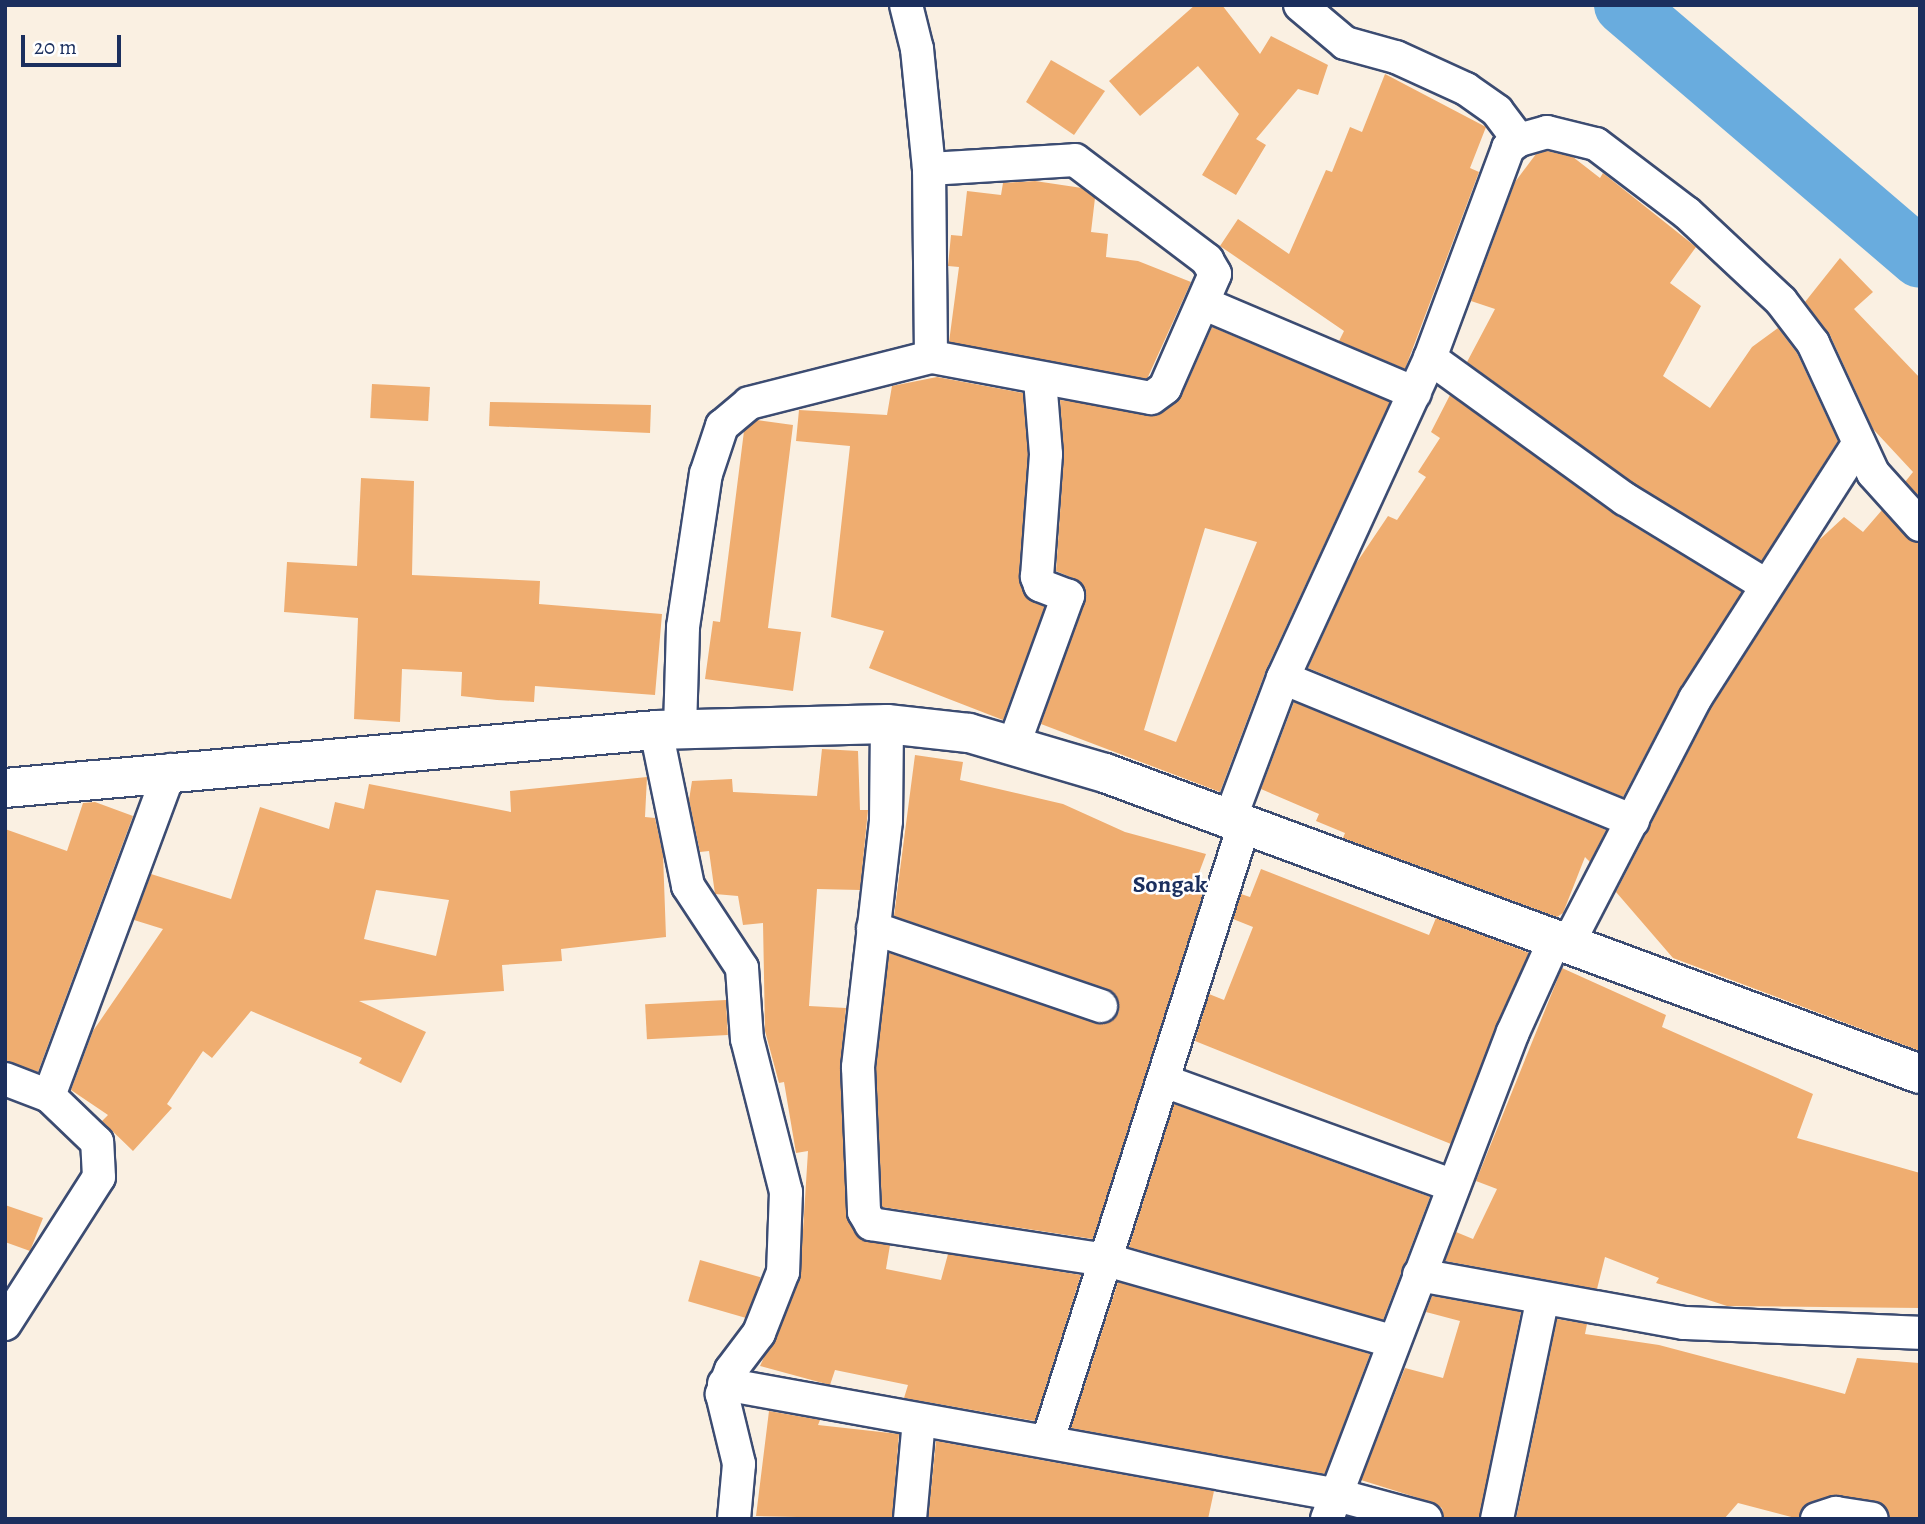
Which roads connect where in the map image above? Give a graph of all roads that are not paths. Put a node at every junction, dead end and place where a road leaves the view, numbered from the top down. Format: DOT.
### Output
graph roads {
  1 [pos="906,5"];
  2 [pos="1300,5"];
  3 [pos="1519,140"];
  4 [pos="929,169"];
  5 [pos="1205,304"];
  6 [pos="932,357"];
  7 [pos="1430,358"];
  8 [pos="1040,379"];
  9 [pos="1415,393"];
  10 [pos="1858,444"];
  11 [pos="1920,525"];
  12 [pos="1766,585"];
  13 [pos="1283,678"];
  14 [pos="887,724"];
  15 [pos="668,730"];
  16 [pos="1014,744"];
  17 [pos="170,770"];
  18 [pos="5,788"];
  19 [pos="1633,821"];
  20 [pos="1237,822"];
  21 [pos="873,929"];
  22 [pos="1563,939"];
  23 [pos="1101,1006"];
  24 [pos="1920,1074"];
  25 [pos="5,1079"];
  26 [pos="1164,1081"];
  27 [pos="49,1096"];
  28 [pos="1454,1186"];
  29 [pos="1107,1260"];
  30 [pos="1419,1275"];
  31 [pos="1542,1301"];
  32 [pos="5,1324"];
  33 [pos="1920,1333"];
  34 [pos="1394,1342"];
  35 [pos="724,1384"];
  36 [pos="919,1421"];
  37 [pos="1048,1440"];
  38 [pos="1330,1506"];
  39 [pos="734,1519"];
  40 [pos="910,1519"];
  41 [pos="1426,1519"];
  42 [pos="1497,1519"];
  43 [pos="1817,1519"];
  44 [pos="1871,1519"];
  1 -- 4 [label="street"];
  2 -- 3 [label="street"];
  3 -- 7 [label="street"];
  3 -- 10 [label="street"];
  4 -- 5 [label="street"];
  4 -- 6 [label="street"];
  5 -- 8 [label="street"];
  5 -- 9 [label="street"];
  6 -- 8 [label="street"];
  6 -- 15 [label="street"];
  7 -- 9 [label="street"];
  7 -- 12 [label="street"];
  8 -- 16 [label="street"];
  9 -- 13 [label="street"];
  10 -- 11 [label="street"];
  10 -- 12 [label="street"];
  12 -- 19 [label="street"];
  13 -- 19 [label="street"];
  13 -- 20 [label="street"];
  14 -- 15 [label="main road"];
  14 -- 16 [label="main road"];
  14 -- 21 [label="street"];
  15 -- 17 [label="main road"];
  15 -- 35 [label="street"];
  16 -- 20 [label="main road"];
  17 -- 18 [label="main road"];
  17 -- 27 [label="street"];
  19 -- 22 [label="street"];
  20 -- 22 [label="main road"];
  20 -- 26 [label="street"];
  21 -- 23 [label="street"];
  21 -- 29 [label="street"];
  22 -- 24 [label="main road"];
  22 -- 28 [label="street"];
  25 -- 27 [label="street"];
  26 -- 28 [label="street"];
  26 -- 29 [label="street"];
  27 -- 32 [label="street"];
  28 -- 30 [label="street"];
  29 -- 34 [label="street"];
  29 -- 37 [label="street"];
  30 -- 31 [label="street"];
  30 -- 34 [label="street"];
  31 -- 33 [label="street"];
  31 -- 42 [label="street"];
  34 -- 38 [label="street"];
  35 -- 36 [label="street"];
  35 -- 39 [label="street"];
  36 -- 37 [label="street"];
  36 -- 40 [label="street"];
  37 -- 38 [label="street"];
  38 -- 41 [label="street"];
  43 -- 44 [label="street"];
}
